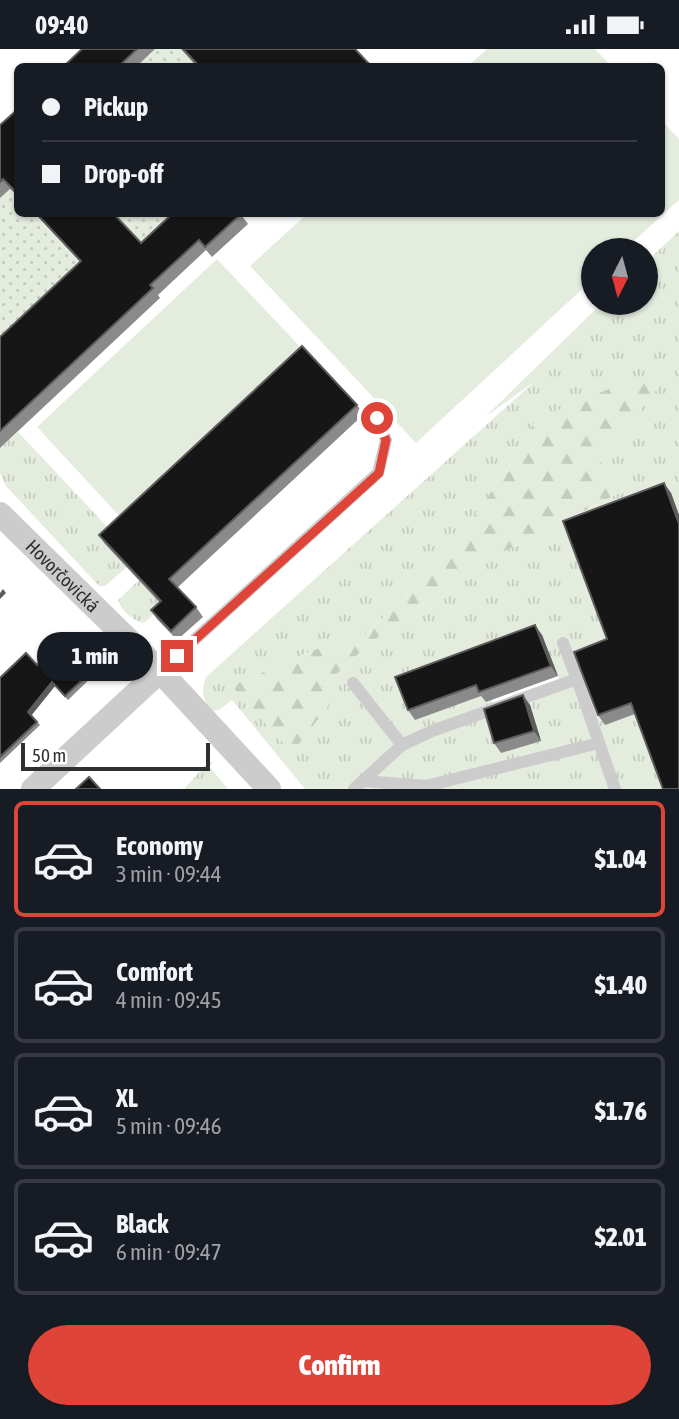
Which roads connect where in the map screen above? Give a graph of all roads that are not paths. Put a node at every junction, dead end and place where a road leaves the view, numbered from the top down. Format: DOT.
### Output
graph roads {
  1 [pos="377,418"];
  2 [pos="0,514"];
  3 [pos="563,643"];
  4 [pos="160,671"];
  5 [pos="577,679"];
  6 [pos="354,683"];
  7 [pos="599,743"];
  8 [pos="402,745"];
  9 [pos="359,785"];
  10 [pos="33,789"];
  11 [pos="270,789"];
  12 [pos="615,789"];
  1 -- 4 [label="lane"];
  2 -- 4 [label="street, Hovorčovická"];
  3 -- 5 [label="lane"];
  4 -- 10 [label="street"];
  4 -- 11 [label="street, Hovorčovická"];
  5 -- 7 [label="lane"];
  5 -- 8 [label="lane"];
  6 -- 8 [label="lane"];
  7 -- 9 [label="lane"];
  7 -- 12 [label="lane"];
  8 -- 9 [label="lane"];
}
